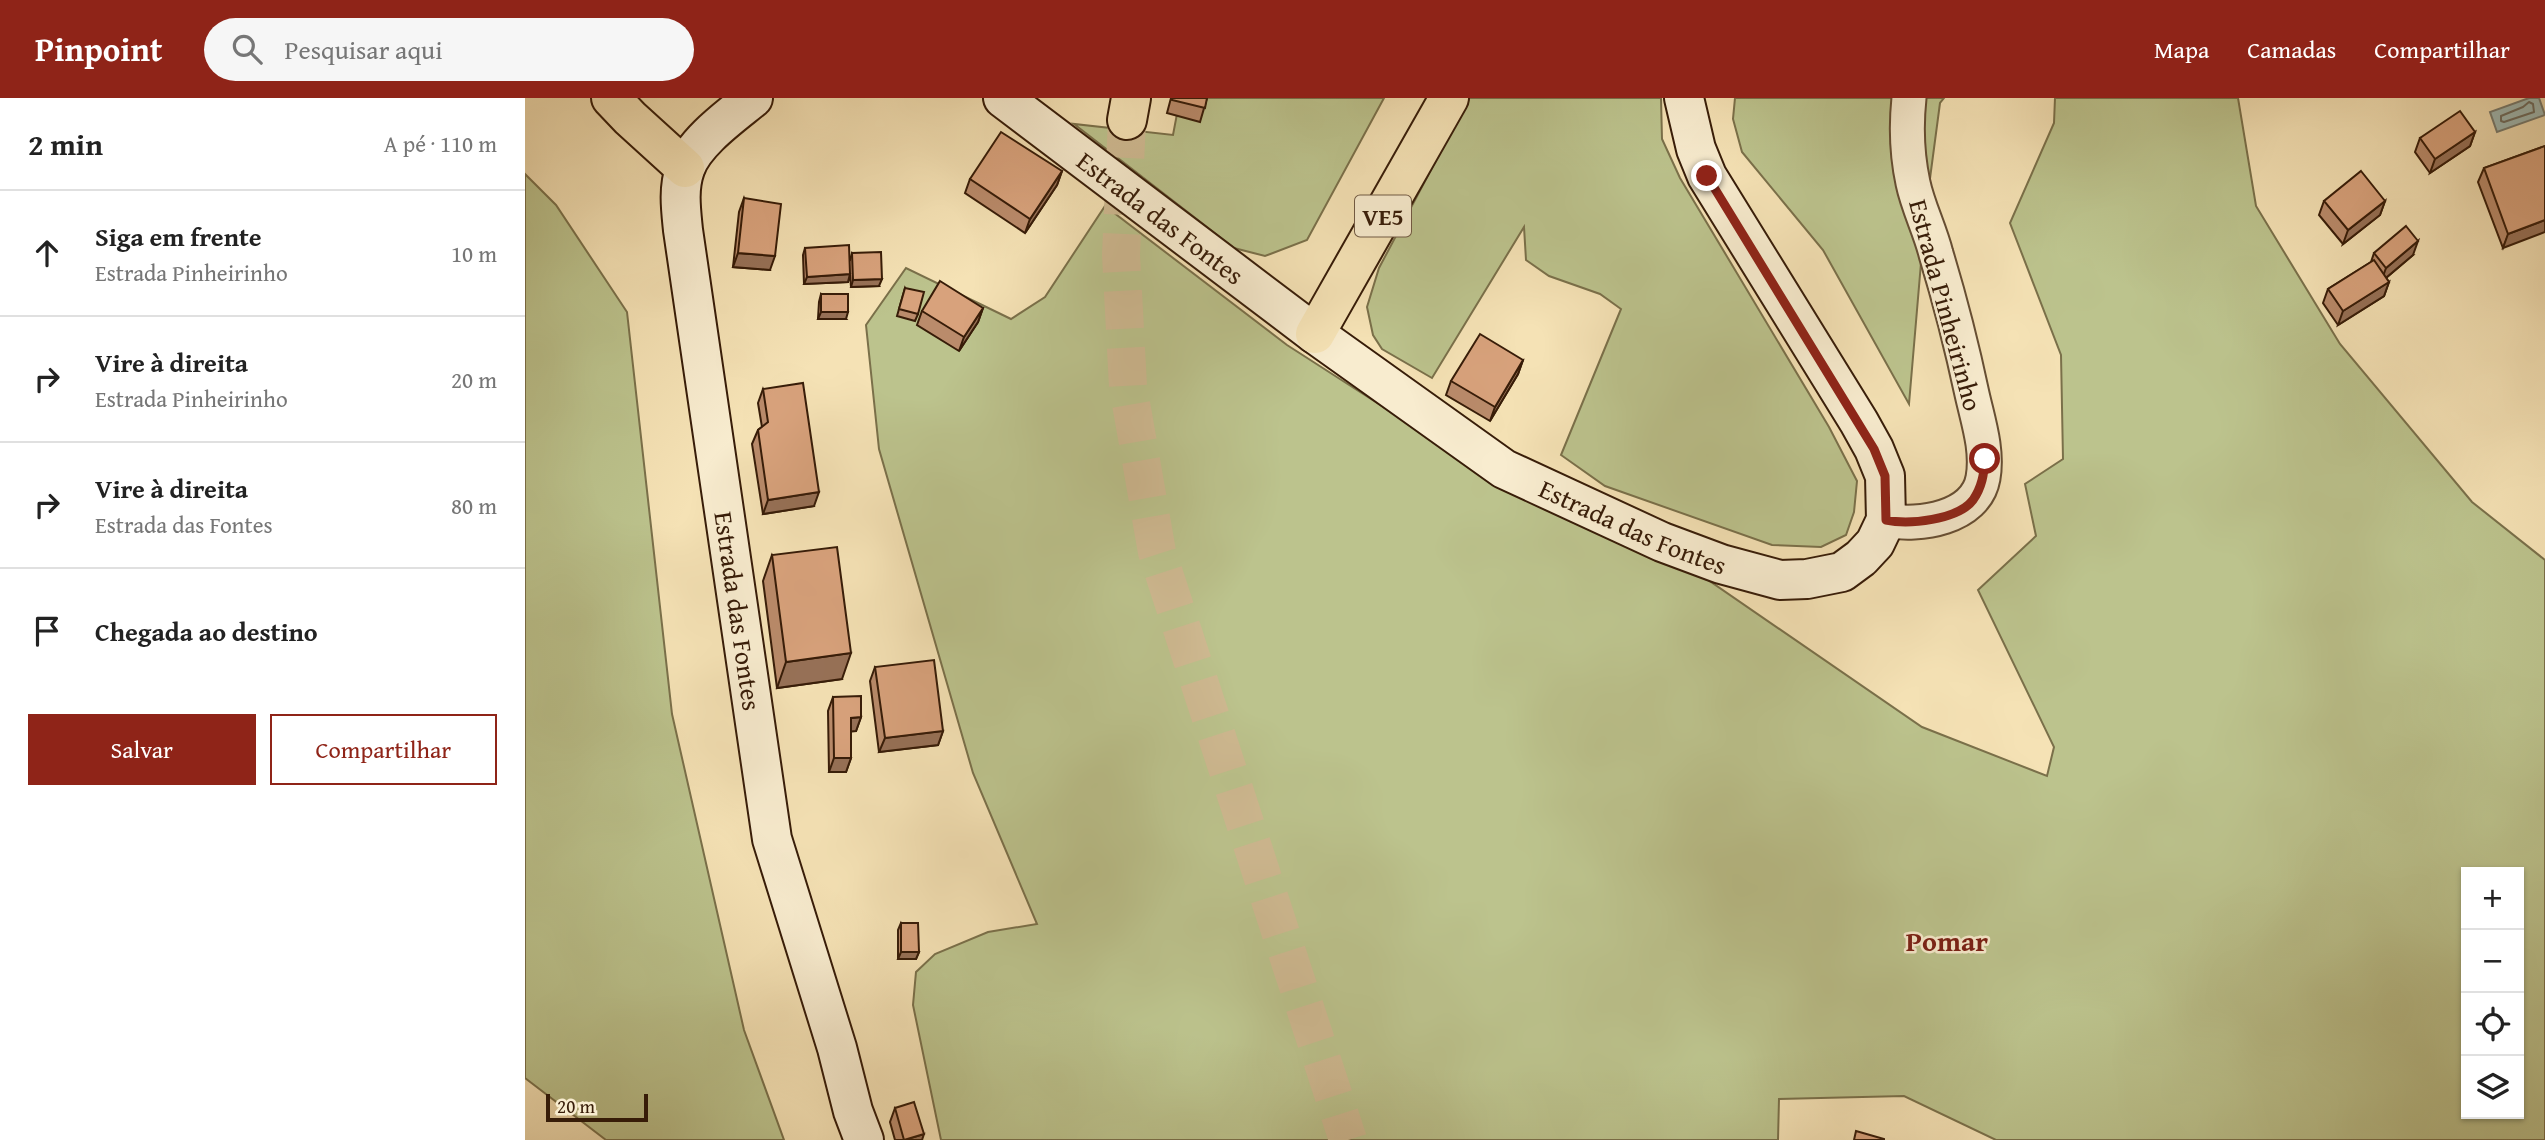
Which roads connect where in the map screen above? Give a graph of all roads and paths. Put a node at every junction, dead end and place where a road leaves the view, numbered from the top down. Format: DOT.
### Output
graph roads {
  1 [pos="753,98"];
  2 [pos="1003,98"];
  3 [pos="1449,98"];
  4 [pos="1684,98"];
  5 [pos="1909,98"];
  6 [pos="621,108"];
  7 [pos="685,168"];
  8 [pos="1315,334"];
  9 [pos="1886,520"];
  10 [pos="864,1140"];
  1 -- 7 [label="street, Estrada das Fontes"];
  2 -- 8 [label="street, Estrada das Fontes"];
  3 -- 8 [label="main road, VE5"];
  4 -- 9 [label="street"];
  5 -- 9 [label="street, Estrada Pinheirinho"];
  6 -- 7 [label="main road"];
  7 -- 10 [label="street, Estrada das Fontes"];
  8 -- 9 [label="street, Estrada das Fontes"];
}
